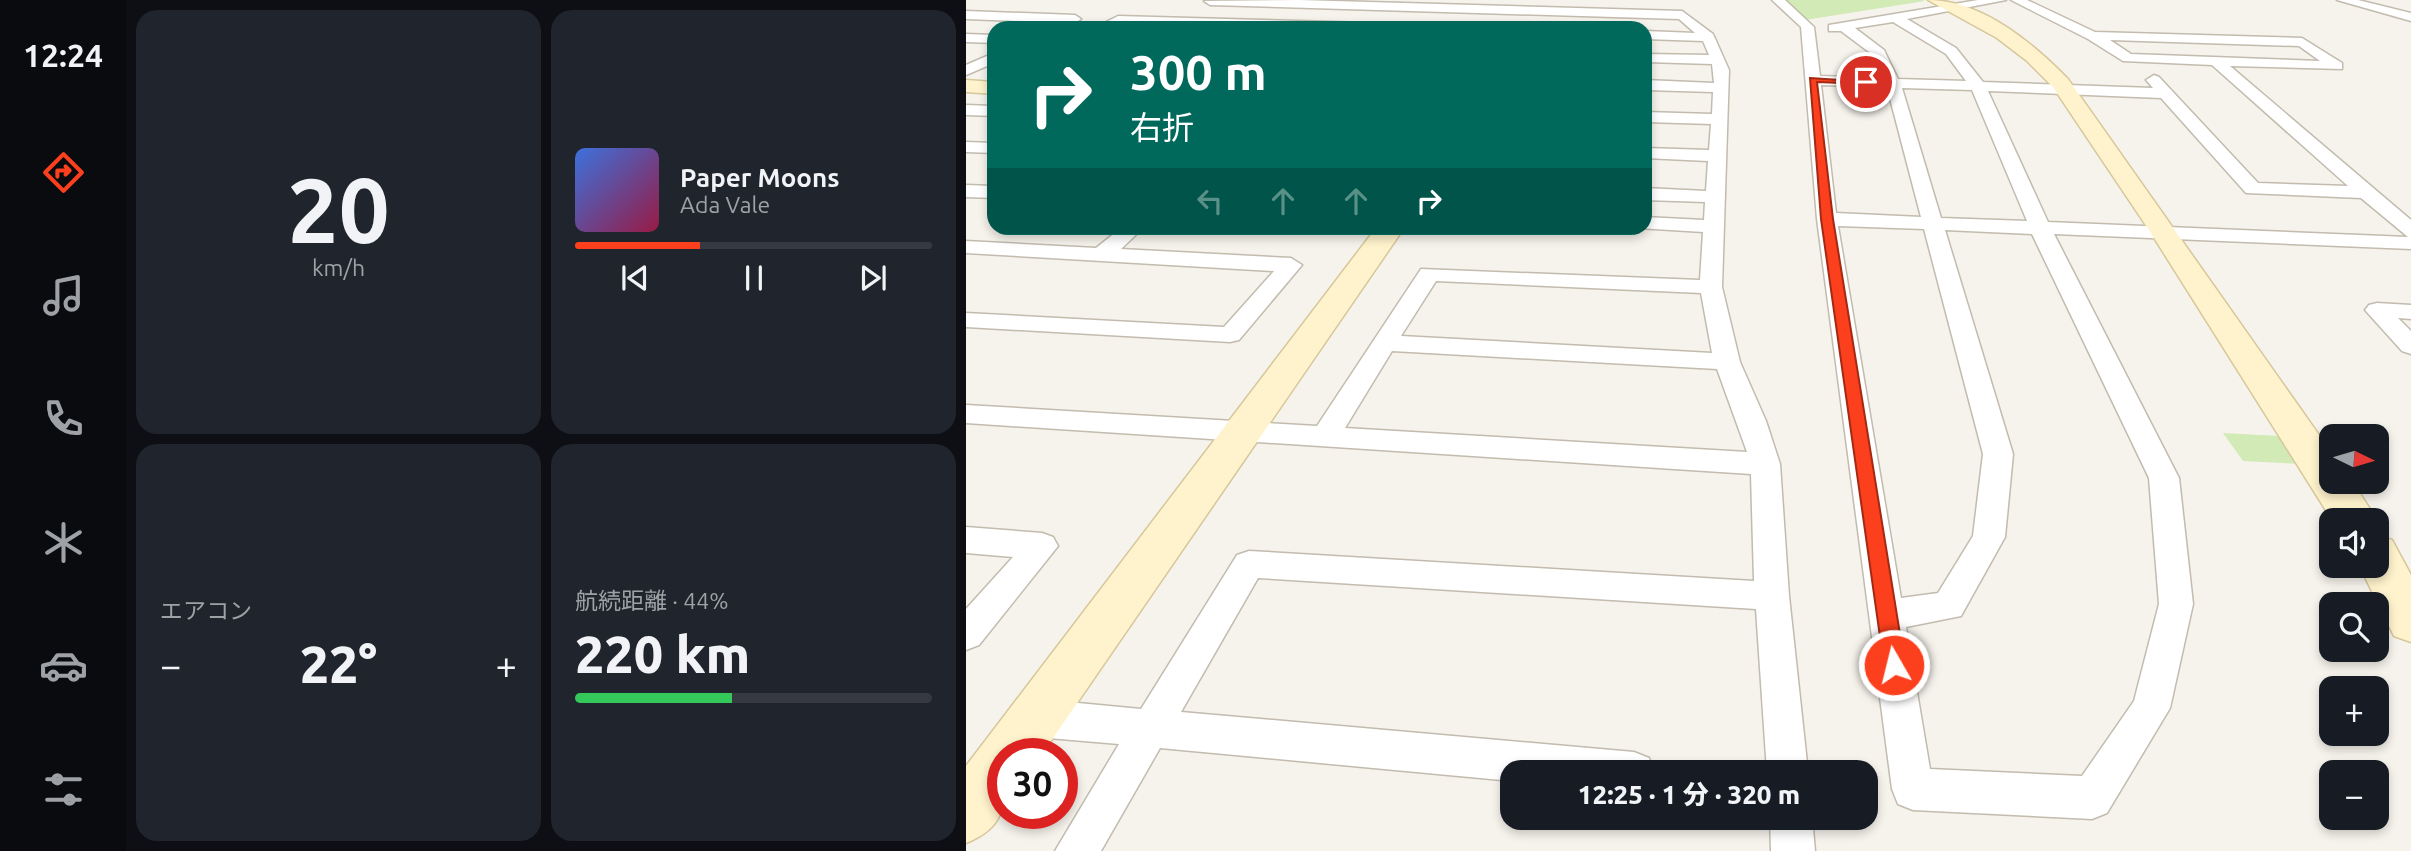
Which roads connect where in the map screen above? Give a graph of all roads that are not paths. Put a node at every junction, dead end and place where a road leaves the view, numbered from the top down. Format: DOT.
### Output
graph roads {
  1 [pos="1778,0"];
  2 [pos="2000,0"];
  3 [pos="2017,0"];
  4 [pos="2343,0"];
  5 [pos="1211,1"];
  6 [pos="1946,4"];
  7 [pos="1050,6"];
  8 [pos="1142,7"];
  9 [pos="966,15"];
  10 [pos="2411,16"];
  11 [pos="1027,17"];
  12 [pos="1896,18"];
  13 [pos="1118,20"];
  14 [pos="1070,21"];
  15 [pos="1176,21"];
  16 [pos="1843,26"];
  17 [pos="1807,32"];
  18 [pos="1652,35"];
  19 [pos="2093,36"];
  20 [pos="1708,37"];
  21 [pos="966,38"];
  22 [pos="987,39"];
  23 [pos="987,40"];
  24 [pos="966,48"];
  25 [pos="1652,58"];
  26 [pos="2128,58"];
  27 [pos="987,60"];
  28 [pos="1717,60"];
  29 [pos="2216,61"];
  30 [pos="966,71"];
  31 [pos="1813,80"];
  32 [pos="1893,83"];
  33 [pos="966,86"];
  34 [pos="1652,86"];
  35 [pos="1978,86"];
  36 [pos="987,88"];
  37 [pos="1721,88"];
  38 [pos="2064,89"];
  39 [pos="2165,93"];
  40 [pos="966,110"];
  41 [pos="987,111"];
  42 [pos="1652,117"];
  43 [pos="1719,119"];
  44 [pos="966,147"];
  45 [pos="987,148"];
  46 [pos="1652,153"];
  47 [pos="1717,156"];
  48 [pos="966,191"];
  49 [pos="987,192"];
  50 [pos="2367,192"];
  51 [pos="1652,194"];
  52 [pos="1715,197"];
  53 [pos="1827,219"];
  54 [pos="1652,223"];
  55 [pos="1932,223"];
  56 [pos="1712,226"];
  57 [pos="2040,228"];
  58 [pos="2411,231"];
  59 [pos="2165,233"];
  60 [pos="1125,235"];
  61 [pos="1385,235"];
  62 [pos="2411,243"];
  63 [pos="966,247"];
  64 [pos="1102,254"];
  65 [pos="1711,288"];
  66 [pos="2411,312"];
  67 [pos="966,320"];
  68 [pos="1384,344"];
  69 [pos="2411,346"];
  70 [pos="1727,362"];
  71 [pos="966,414"];
  72 [pos="1243,433"];
  73 [pos="1324,438"];
  74 [pos="1765,464"];
  75 [pos="2347,508"];
  76 [pos="966,540"];
  77 [pos="2389,578"];
  78 [pos="1772,596"];
  79 [pos="1887,615"];
  80 [pos="2411,621"];
  81 [pos="966,634"];
  82 [pos="1149,730"];
  83 [pos="1023,736"];
  84 [pos="1500,760"];
  85 [pos="1787,760"];
  86 [pos="987,785"];
  87 [pos="966,814"];
  88 [pos="1792,830"];
  89 [pos="1077,851"];
  90 [pos="1793,851"];
  1 -- 17 [label="street"];
  2 -- 6 [label="street"];
  3 -- 19 [label="street"];
  4 -- 10 [label="street"];
  5 -- 15 [label="street"];
  5 -- 20 [label="street"];
  6 -- 12 [label="street"];
  6 -- 38 [label="street"];
  7 -- 11 [label="street"];
  8 -- 13 [label="street"];
  9 -- 11 [label="street"];
  11 -- 14 [label="street"];
  12 -- 16 [label="street"];
  12 -- 35 [label="street"];
  13 -- 15 [label="street"];
  16 -- 17 [label="street"];
  16 -- 32 [label="street"];
  17 -- 31 [label="street"];
  18 -- 20 [label="street"];
  19 -- 26 [label="street"];
  19 -- 29 [label="street"];
  20 -- 28 [label="street"];
  21 -- 22 [label="street"];
  23 -- 24 [label="street"];
  25 -- 28 [label="street"];
  26 -- 29 [label="street"];
  26 -- 39 [label="street"];
  27 -- 30 [label="street"];
  28 -- 37 [label="street"];
  29 -- 50 [label="street"];
  31 -- 32 [label="street"];
  31 -- 53 [label="street"];
  32 -- 35 [label="street"];
  32 -- 55 [label="street"];
  33 -- 36 [label="street"];
  34 -- 37 [label="street"];
  35 -- 38 [label="street"];
  35 -- 57 [label="street"];
  37 -- 43 [label="street"];
  38 -- 39 [label="street"];
  38 -- 59 [label="street"];
  39 -- 50 [label="street"];
  40 -- 41 [label="street"];
  42 -- 43 [label="street"];
  43 -- 47 [label="street"];
  44 -- 45 [label="street"];
  46 -- 47 [label="street"];
  47 -- 52 [label="street"];
  48 -- 49 [label="street"];
  50 -- 58 [label="street"];
  51 -- 52 [label="street"];
  52 -- 56 [label="street"];
  53 -- 55 [label="street"];
  53 -- 79 [label="street"];
  54 -- 56 [label="street"];
  55 -- 57 [label="street"];
  55 -- 79 [label="street"];
  56 -- 65 [label="street"];
  57 -- 59 [label="street"];
  57 -- 79 [label="street"];
  59 -- 62 [label="street"];
  59 -- 75 [label="street"];
  60 -- 64 [label="street"];
  61 -- 72 [label="street"];
  63 -- 64 [label="street"];
  64 -- 67 [label="street"];
  65 -- 68 [label="street"];
  65 -- 70 [label="street"];
  66 -- 69 [label="street"];
  68 -- 70 [label="street"];
  68 -- 73 [label="street"];
  70 -- 74 [label="street"];
  71 -- 72 [label="street"];
  72 -- 73 [label="street"];
  72 -- 83 [label="street"];
  73 -- 74 [label="street"];
  74 -- 78 [label="street"];
  76 -- 81 [label="street"];
  77 -- 80 [label="street"];
  78 -- 82 [label="street"];
  78 -- 85 [label="street"];
  82 -- 83 [label="street"];
  82 -- 84 [label="street"];
  82 -- 89 [label="street"];
  86 -- 87 [label="street"];
  88 -- 90 [label="street"];
}
